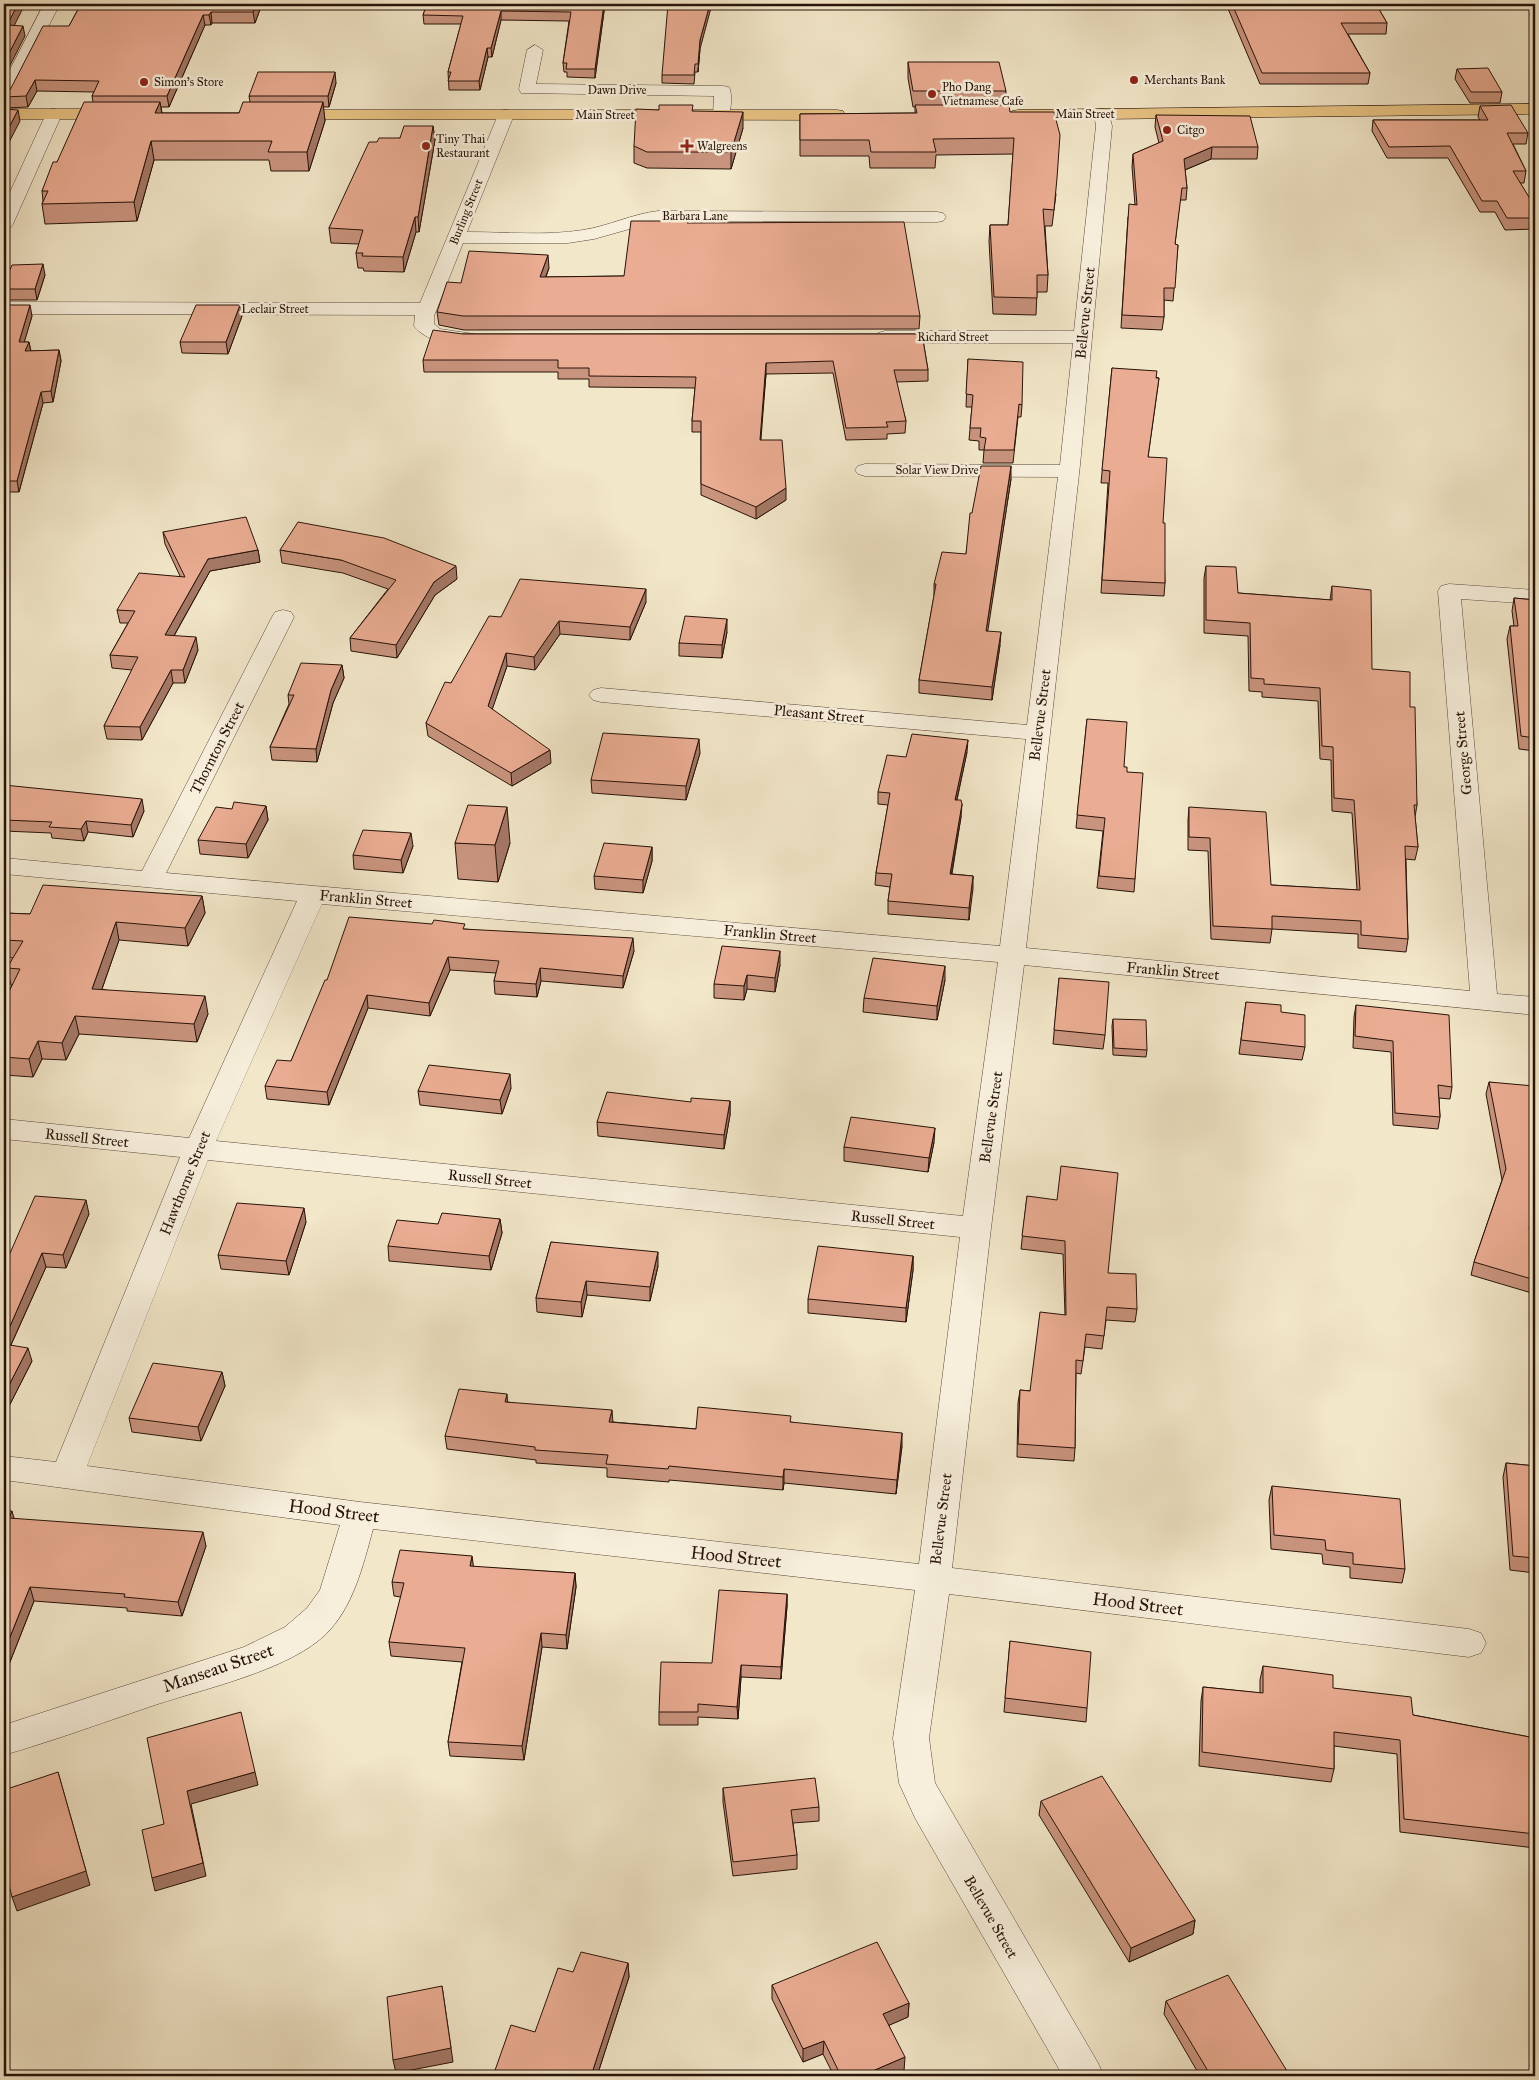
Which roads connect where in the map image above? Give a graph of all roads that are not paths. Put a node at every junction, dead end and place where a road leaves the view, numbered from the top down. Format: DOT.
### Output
graph roads {
  1 [pos="52,4"];
  2 [pos="535,50"];
  3 [pos="4,96"];
  4 [pos="1535,109"];
  5 [pos="4,114"];
  6 [pos="54,114"];
  7 [pos="133,114"];
  8 [pos="1102,114"];
  9 [pos="270,115"];
  10 [pos="506,115"];
  11 [pos="722,115"];
  12 [pos="850,115"];
  13 [pos="999,115"];
  14 [pos="937,218"];
  15 [pos="4,224"];
  16 [pos="456,237"];
  17 [pos="4,308"];
  18 [pos="426,309"];
  19 [pos="484,338"];
  20 [pos="863,338"];
  21 [pos="1082,338"];
  22 [pos="865,470"];
  23 [pos="1069,471"];
  24 [pos="1535,597"];
  25 [pos="283,617"];
  26 [pos="601,694"];
  27 [pos="1037,732"];
  28 [pos="4,866"];
  29 [pos="151,878"];
  30 [pos="312,895"];
  31 [pos="1012,956"];
  32 [pos="1484,1001"];
  33 [pos="1535,1006"];
  34 [pos="4,1129"];
  35 [pos="198,1149"];
  36 [pos="976,1228"];
  37 [pos="4,1468"];
  38 [pos="67,1475"];
  39 [pos="360,1515"];
  40 [pos="934,1579"];
  41 [pos="1469,1643"];
  42 [pos="4,1740"];
  43 [pos="1084,2076"];
  1 -- 3 [label="street"];
  2 -- 11 [label="street, Dawn Drive"];
  4 -- 8 [label="main road, Main Street"];
  5 -- 6 [label="main road"];
  6 -- 7 [label="main road"];
  6 -- 15 [label="street"];
  8 -- 13 [label="main road, Main Street"];
  8 -- 21 [label="street, Bellevue Street"];
  9 -- 10 [label="main road, Main Street"];
  10 -- 11 [label="main road, Main Street"];
  10 -- 16 [label="street, Burling Street"];
  11 -- 12 [label="main road, Main Street"];
  14 -- 16 [label="street, Barbara Lane"];
  16 -- 18 [label="street, Burling Street"];
  17 -- 18 [label="street, Leclair Street"];
  18 -- 19 [label="street"];
  20 -- 21 [label="street, Richard Street"];
  21 -- 23 [label="street, Bellevue Street"];
  22 -- 23 [label="street, Solar View Drive"];
  23 -- 27 [label="street, Bellevue Street"];
  24 -- 32 [label="street, George Street"];
  25 -- 29 [label="street, Thornton Street"];
  26 -- 27 [label="street, Pleasant Street"];
  27 -- 31 [label="street, Bellevue Street"];
  28 -- 29 [label="street, Franklin Street"];
  29 -- 30 [label="street, Franklin Street"];
  30 -- 31 [label="street, Franklin Street"];
  30 -- 35 [label="street, Hawthorne Street"];
  31 -- 32 [label="street, Franklin Street"];
  31 -- 36 [label="street, Bellevue Street"];
  32 -- 33 [label="street, Franklin Street"];
  34 -- 35 [label="street, Russell Street"];
  35 -- 36 [label="street, Russell Street"];
  35 -- 38 [label="street, Hawthorne Street"];
  36 -- 40 [label="street, Bellevue Street"];
  37 -- 38 [label="street, Hood Street"];
  38 -- 39 [label="street, Hood Street"];
  39 -- 40 [label="street, Hood Street"];
  39 -- 42 [label="street, Manseau Street"];
  40 -- 41 [label="street, Hood Street"];
  40 -- 43 [label="street, Bellevue Street"];
}
